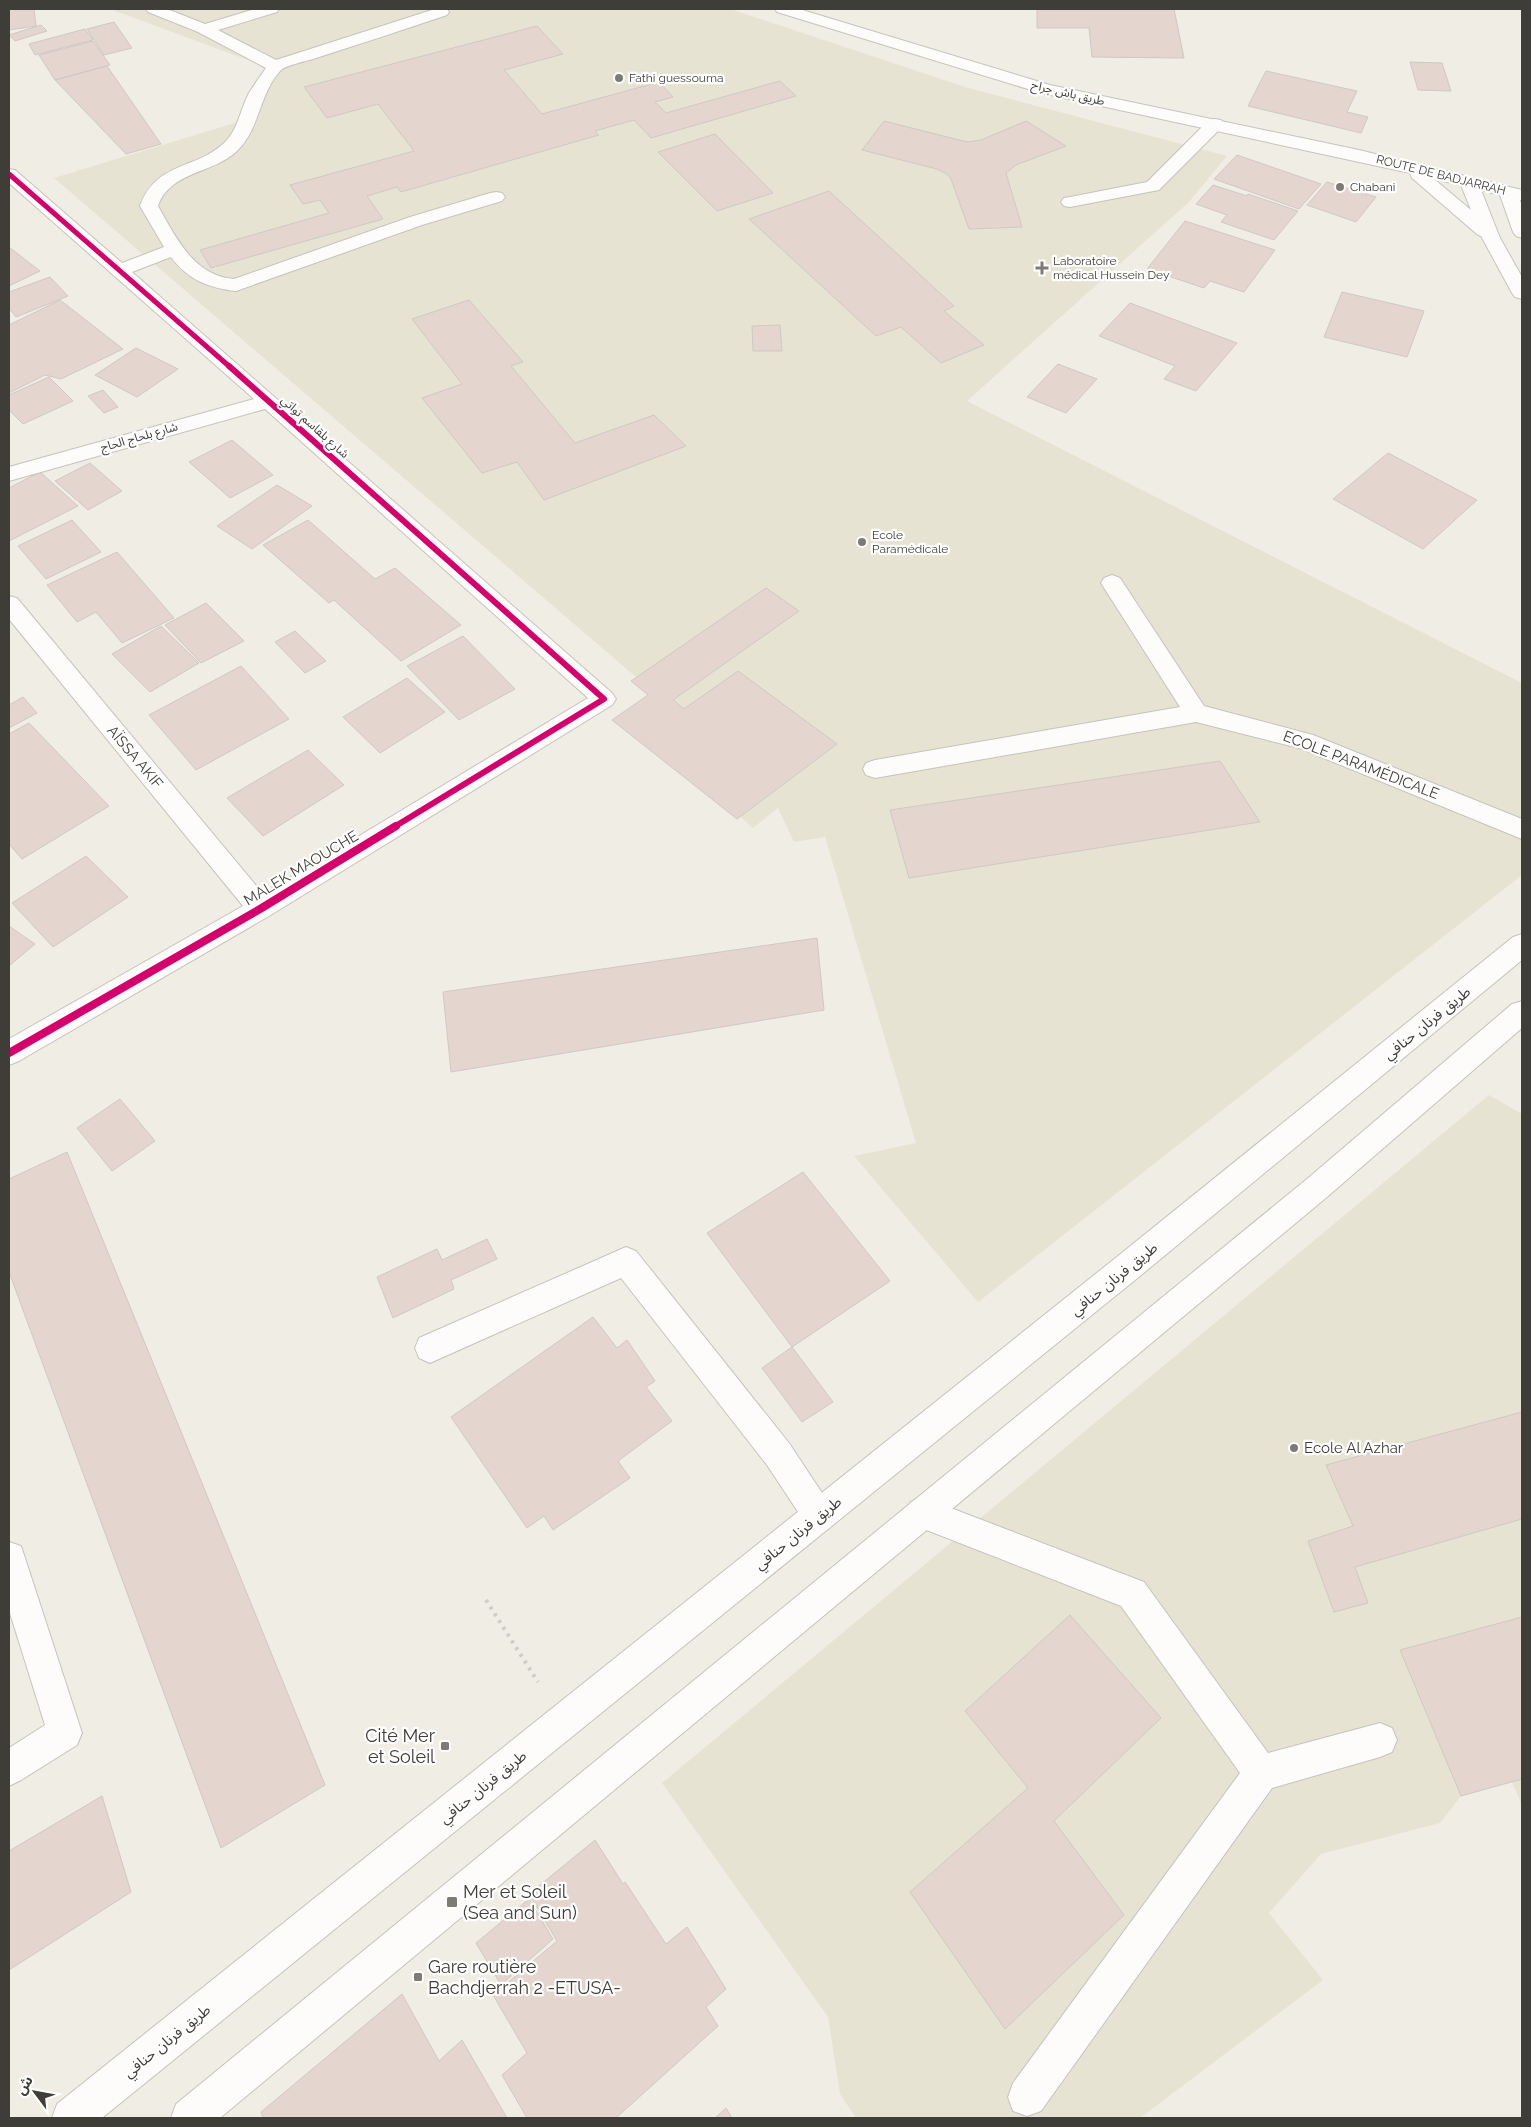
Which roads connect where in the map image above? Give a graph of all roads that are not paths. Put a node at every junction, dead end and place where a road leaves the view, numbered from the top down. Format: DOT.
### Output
graph roads {
  1 [pos="154,9"];
  2 [pos="271,9"];
  3 [pos="783,9"];
  4 [pos="441,12"];
  5 [pos="204,29"];
  6 [pos="275,66"];
  7 [pos="1215,124"];
  8 [pos="1359,154"];
  9 [pos="1411,168"];
  10 [pos="9,174"];
  11 [pos="1469,183"];
  12 [pos="1515,193"];
  13 [pos="496,197"];
  14 [pos="1070,202"];
  15 [pos="1522,232"];
  16 [pos="1491,238"];
  17 [pos="174,250"];
  18 [pos="119,270"];
  19 [pos="1522,293"];
  20 [pos="269,401"];
  21 [pos="9,474"];
  22 [pos="1112,583"];
  23 [pos="9,604"];
  24 [pos="604,699"];
  25 [pos="1196,713"];
  26 [pos="875,769"];
  27 [pos="1522,829"];
  28 [pos="260,909"];
  29 [pos="1522,945"];
  30 [pos="1517,1023"];
  31 [pos="9,1053"];
  32 [pos="430,1348"];
  33 [pos="922,1513"];
  34 [pos="819,1516"];
  35 [pos="9,1558"];
  36 [pos="1380,1740"];
  37 [pos="9,1768"];
  38 [pos="1261,1773"];
  39 [pos="1027,2097"];
  40 [pos="71,2118"];
  41 [pos="190,2118"];
  1 -- 5 [label="main road"];
  2 -- 5 [label="main road"];
  3 -- 7 [label="main road, طريق باش جراح"];
  4 -- 6 [label="main road"];
  5 -- 6 [label="main road"];
  6 -- 17 [label="main road"];
  7 -- 8 [label="main road, طريق باش جراح"];
  7 -- 14 [label="main road"];
  8 -- 9 [label="main road, ROUTE DE BADJARRAH"];
  9 -- 11 [label="main road, ROUTE DE BADJARRAH"];
  9 -- 16 [label="main road"];
  10 -- 18 [label="main road, شارع بلقاسم تواتي"];
  11 -- 12 [label="main road, ROUTE DE BADJARRAH"];
  11 -- 16 [label="main road"];
  12 -- 15 [label="main road"];
  13 -- 17 [label="main road"];
  16 -- 19 [label="main road"];
  17 -- 18 [label="main road"];
  18 -- 20 [label="main road, شارع بلقاسم تواتي"];
  20 -- 21 [label="main road, شارع بلحاج الحاج"];
  20 -- 24 [label="main road, شارع بلقاسم تواتي"];
  22 -- 25 [label="main road"];
  23 -- 28 [label="main road, AÏSSA AKIF"];
  24 -- 28 [label="main road, MALEK MAOUCHE"];
  25 -- 26 [label="main road, ECOLE PARAMÉDICALE"];
  25 -- 27 [label="main road, ECOLE PARAMÉDICALE"];
  28 -- 31 [label="main road, MALEK MAOUCHE"];
  29 -- 34 [label="main road, طريق فرنان حنافي"];
  30 -- 33 [label="main road"];
  32 -- 34 [label="main road"];
  33 -- 38 [label="main road"];
  33 -- 41 [label="main road"];
  34 -- 40 [label="main road, طريق فرنان حنافي"];
  35 -- 37 [label="main road"];
  36 -- 38 [label="main road"];
  38 -- 39 [label="main road"];
}
